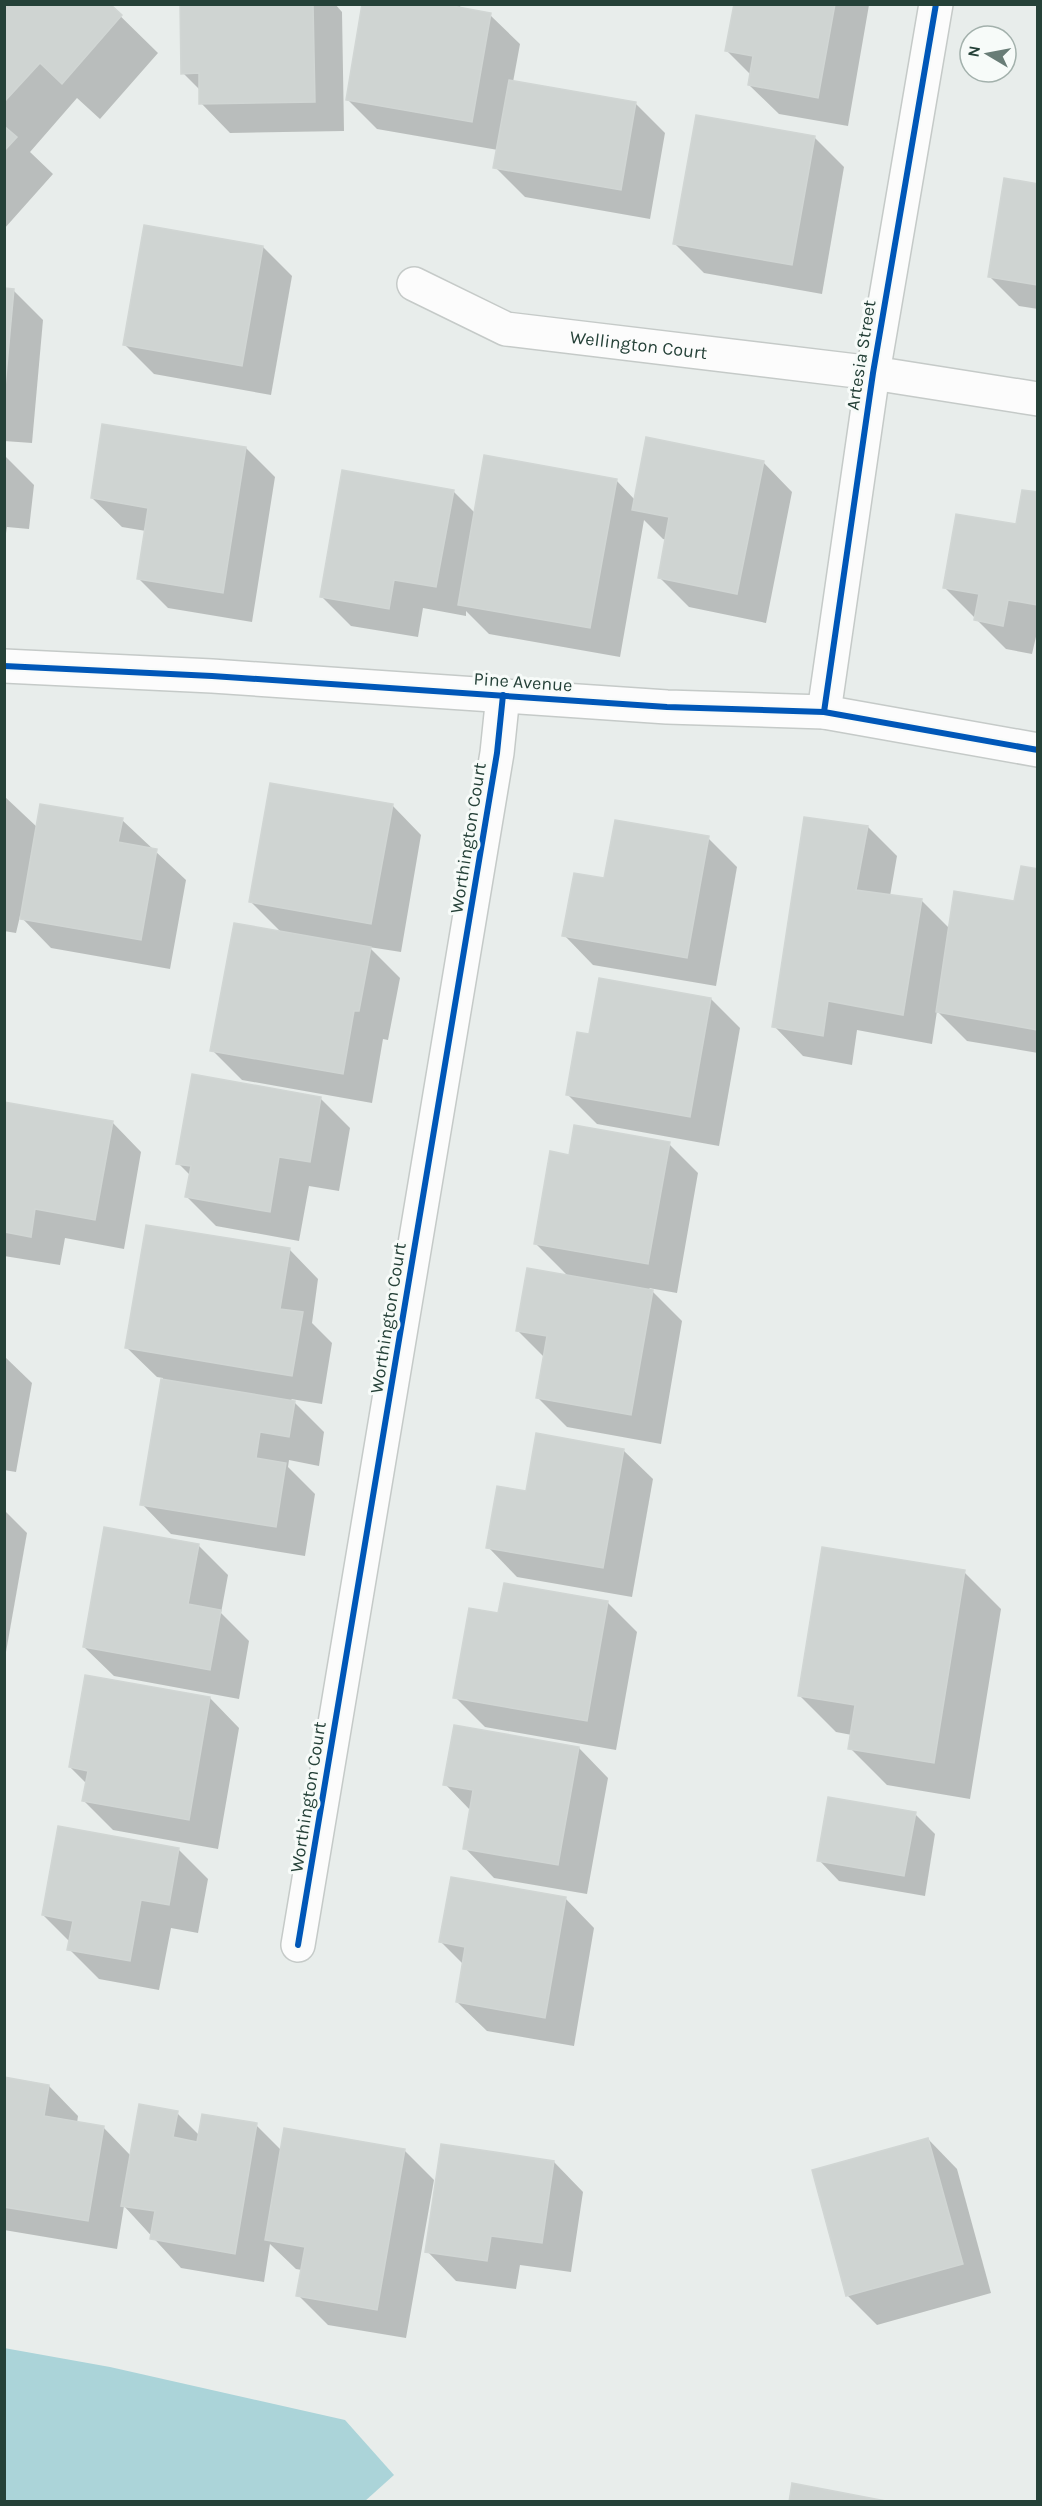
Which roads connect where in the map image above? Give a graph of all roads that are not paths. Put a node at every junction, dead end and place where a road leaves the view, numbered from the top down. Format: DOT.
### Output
graph roads {
  1 [pos="936,4"];
  2 [pos="414,284"];
  3 [pos="873,373"];
  4 [pos="1038,399"];
  5 [pos="4,666"];
  6 [pos="503,695"];
  7 [pos="824,712"];
  8 [pos="1038,750"];
  9 [pos="298,1945"];
  1 -- 3 [label="street, Artesia Street"];
  2 -- 3 [label="street, Wellington Court"];
  3 -- 4 [label="street, Wellington Court"];
  3 -- 7 [label="street, Artesia Street"];
  5 -- 6 [label="street, Pine Avenue"];
  6 -- 7 [label="street, Pine Avenue"];
  6 -- 9 [label="street, Worthington Court"];
  7 -- 8 [label="street, Pine Avenue"];
}
